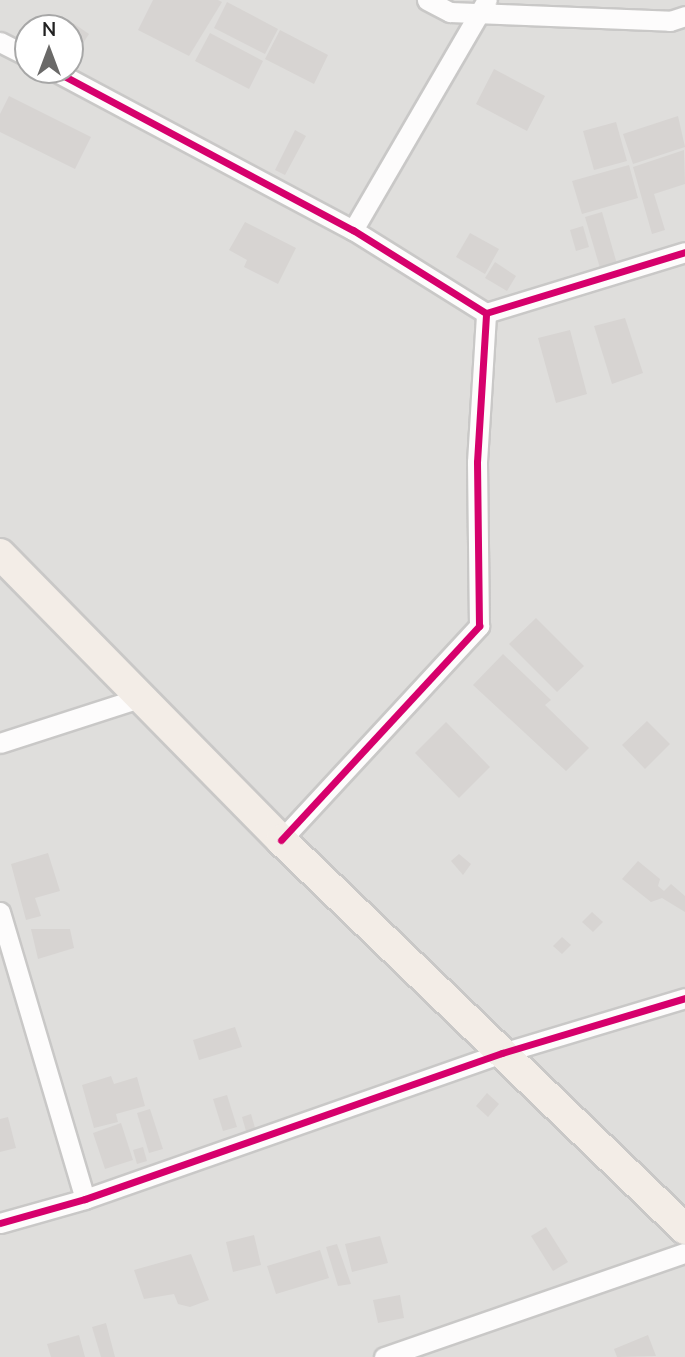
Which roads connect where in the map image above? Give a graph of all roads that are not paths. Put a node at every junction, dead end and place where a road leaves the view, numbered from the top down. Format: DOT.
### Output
graph roads {
  1 [pos="427,0"];
  2 [pos="483,6"];
  3 [pos="685,16"];
  4 [pos="79,84"];
  5 [pos="353,230"];
  6 [pos="685,252"];
  7 [pos="486,313"];
  8 [pos="0,554"];
  9 [pos="139,698"];
  10 [pos="0,743"];
  11 [pos="281,840"];
  12 [pos="0,912"];
  13 [pos="685,998"];
  14 [pos="502,1053"];
  15 [pos="85,1199"];
  16 [pos="0,1223"];
  17 [pos="685,1229"];
  18 [pos="685,1253"];
  19 [pos="415,1352"];
  20 [pos="384,1357"];
  1 -- 2 [label="street"];
  2 -- 3 [label="street"];
  2 -- 5 [label="street"];
  4 -- 5 [label="street"];
  5 -- 7 [label="street"];
  6 -- 7 [label="street"];
  7 -- 11 [label="street"];
  8 -- 9 [label="main road"];
  9 -- 10 [label="street"];
  9 -- 11 [label="main road"];
  11 -- 14 [label="main road"];
  12 -- 15 [label="street"];
  13 -- 14 [label="street"];
  14 -- 15 [label="street"];
  14 -- 17 [label="main road"];
  15 -- 16 [label="street"];
  18 -- 19 [label="street"];
  19 -- 20 [label="street"];
}
